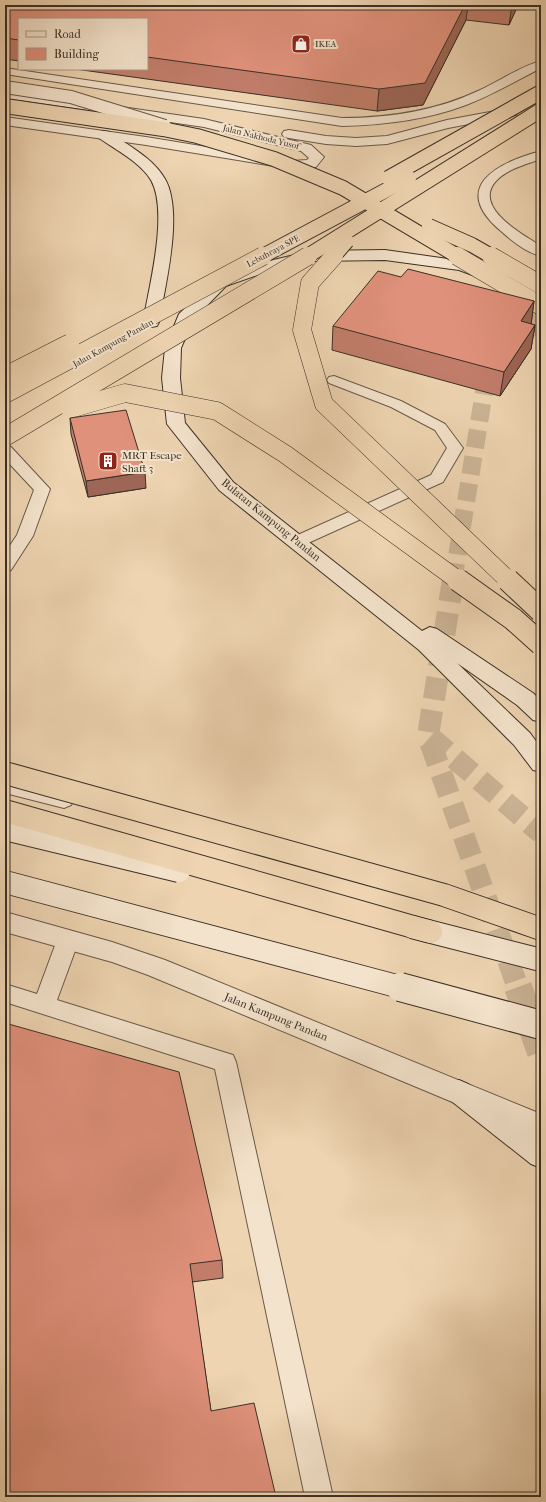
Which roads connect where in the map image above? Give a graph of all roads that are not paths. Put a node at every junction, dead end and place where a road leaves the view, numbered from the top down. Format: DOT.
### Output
graph roads {
  1 [pos="541,64"];
  2 [pos="5,71"];
  3 [pos="5,87"];
  4 [pos="541,92"];
  5 [pos="12,95"];
  6 [pos="5,106"];
  7 [pos="541,109"];
  8 [pos="518,110"];
  9 [pos="5,121"];
  10 [pos="201,130"];
  11 [pos="104,135"];
  12 [pos="541,155"];
  13 [pos="405,169"];
  14 [pos="338,186"];
  15 [pos="541,252"];
  16 [pos="220,283"];
  17 [pos="541,285"];
  18 [pos="541,302"];
  19 [pos="541,306"];
  20 [pos="151,322"];
  21 [pos="5,376"];
  22 [pos="334,380"];
  23 [pos="5,394"];
  24 [pos="5,402"];
  25 [pos="5,438"];
  26 [pos="5,450"];
  27 [pos="297,542"];
  28 [pos="316,557"];
  29 [pos="5,566"];
  30 [pos="541,610"];
  31 [pos="541,644"];
  32 [pos="541,714"];
  33 [pos="541,764"];
  34 [pos="5,773"];
  35 [pos="5,786"];
  36 [pos="5,811"];
  37 [pos="5,829"];
  38 [pos="352,865"];
  39 [pos="5,882"];
  40 [pos="6,924"];
  41 [pos="541,929"];
  42 [pos="431,932"];
  43 [pos="68,940"];
  44 [pos="541,960"];
  45 [pos="5,993"];
  46 [pos="44,1005"];
  47 [pos="541,1025"];
  48 [pos="459,1092"];
  49 [pos="541,1127"];
  50 [pos="541,1155"];
  51 [pos="319,1497"];
  1 -- 2 [label="lane"];
  3 -- 10 [label="lane, bridge"];
  4 -- 13 [label="highway, Lebuhraya SPE, bridge"];
  5 -- 9 [label="main road"];
  5 -- 10 [label="main road, Jalan Nakhoda Yusof"];
  6 -- 10 [label="highway, bridge"];
  7 -- 23 [label="highway, Lebuhraya SPE, bridge"];
  7 -- 25 [label="highway, bridge"];
  8 -- 10 [label="main road, bridge"];
  9 -- 11 [label="main road, Jalan Nakhoda Yusof"];
  10 -- 11 [label="main road, Jalan Nakhoda Yusof"];
  10 -- 14 [label="highway, bridge"];
  11 -- 20 [label="main road"];
  12 -- 15 [label="lane"];
  13 -- 21 [label="highway, Lebuhraya SPE, bridge"];
  13 -- 30 [label="highway, bridge"];
  14 -- 17 [label="highway, bridge"];
  14 -- 19 [label="highway, bridge"];
  16 -- 18 [label="main road, Bulatan Kampung Pandan"];
  16 -- 20 [label="main road, Jalan Kampung Pandan"];
  16 -- 27 [label="main road, Bulatan Kampung Pandan"];
  20 -- 24 [label="main road, Jalan Kampung Pandan"];
  22 -- 27 [label="lane"];
  25 -- 31 [label="highway, bridge"];
  26 -- 29 [label="lane"];
  27 -- 28 [label="main road, Bulatan Kampung Pandan"];
  28 -- 32 [label="main road"];
  28 -- 33 [label="main road, Bulatan Kampung Pandan"];
  34 -- 41 [label="highway, bridge"];
  35 -- 38 [label="lane"];
  36 -- 42 [label="highway, bridge"];
  37 -- 42 [label="main road, bridge"];
  39 -- 47 [label="main road, bridge"];
  40 -- 43 [label="main road, Jalan Kampung Pandan"];
  42 -- 44 [label="main road, bridge"];
  43 -- 46 [label="lane"];
  43 -- 48 [label="main road, Jalan Kampung Pandan"];
  45 -- 46 [label="lane"];
  46 -- 51 [label="lane"];
  48 -- 49 [label="main road, Jalan Kampung Pandan"];
  48 -- 50 [label="main road"];
}
